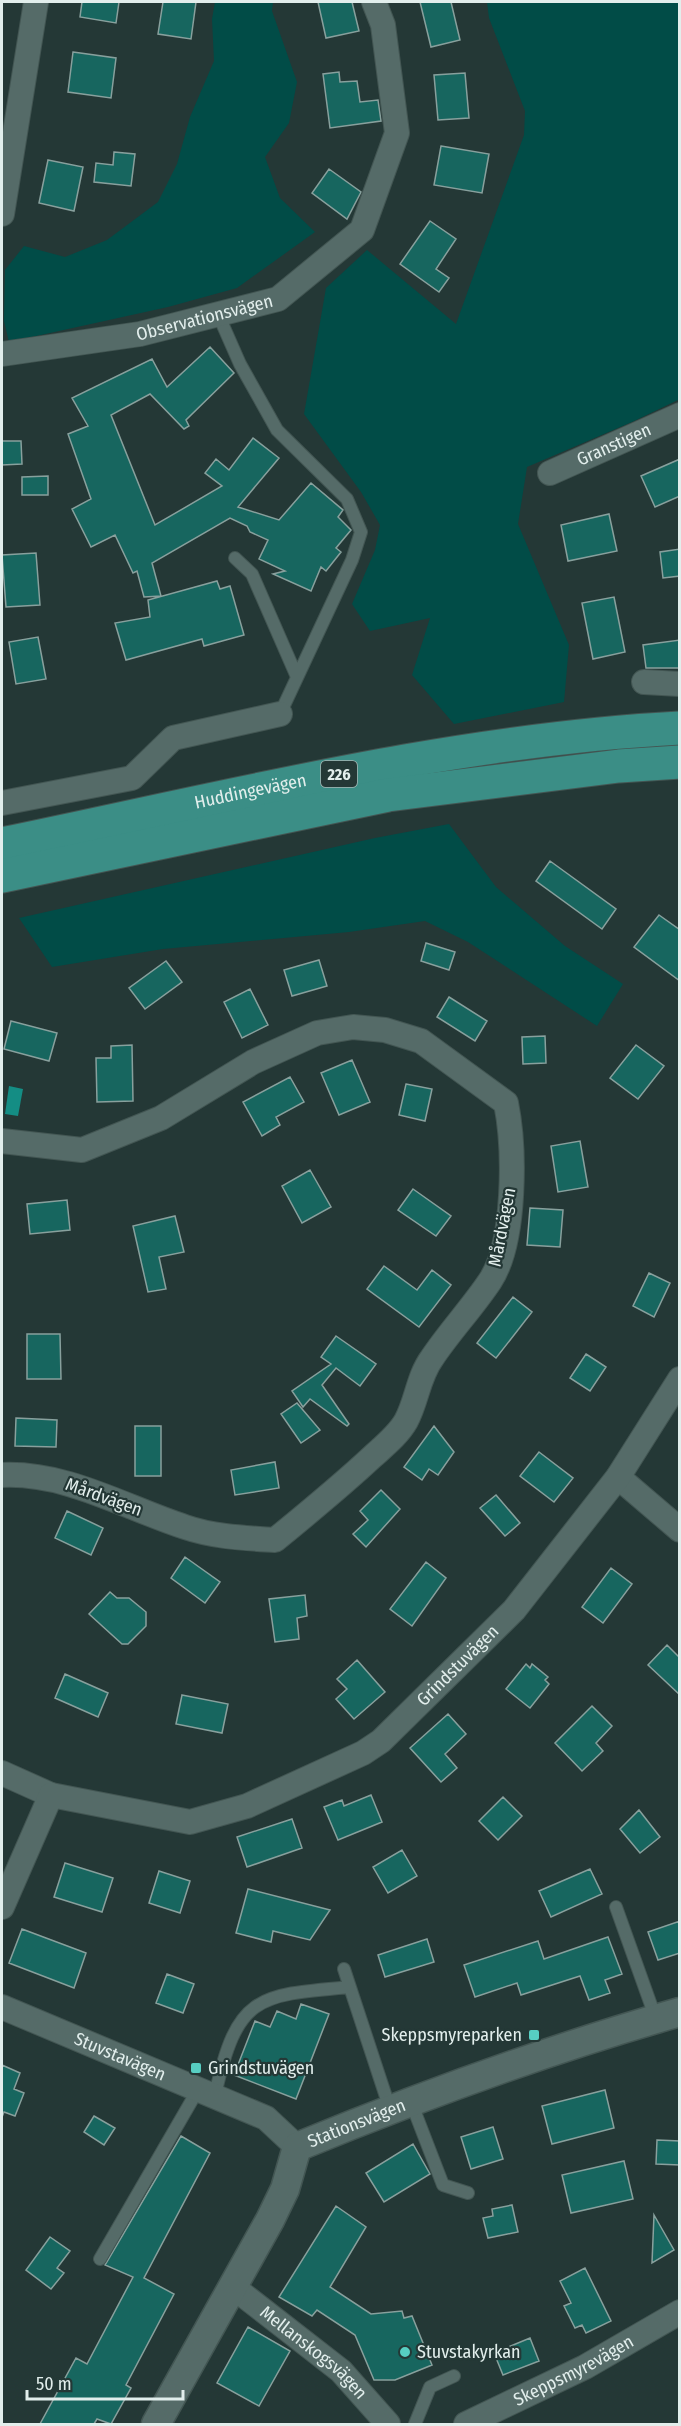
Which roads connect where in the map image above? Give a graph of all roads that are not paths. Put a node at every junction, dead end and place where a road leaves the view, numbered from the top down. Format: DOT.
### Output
graph roads {
  1 [pos="36,2"];
  2 [pos="374,2"];
  3 [pos="2,214"];
  4 [pos="218,314"];
  5 [pos="2,354"];
  6 [pos="680,415"];
  7 [pos="550,473"];
  8 [pos="235,558"];
  9 [pos="297,677"];
  10 [pos="644,682"];
  11 [pos="680,684"];
  12 [pos="280,714"];
  13 [pos="680,728"];
  14 [pos="680,762"];
  15 [pos="2,803"];
  16 [pos="2,844"];
  17 [pos="2,876"];
  18 [pos="2,1141"];
  19 [pos="680,1379"];
  20 [pos="2,1475"];
  21 [pos="618,1477"];
  22 [pos="680,1530"];
  23 [pos="2,1773"];
  24 [pos="51,1795"];
  25 [pos="2,1907"];
  26 [pos="616,1907"];
  27 [pos="344,1969"];
  28 [pos="350,1987"];
  29 [pos="2,2007"];
  30 [pos="668,2015"];
  31 [pos="207,2091"];
  32 [pos="401,2105"];
  33 [pos="297,2147"];
  34 [pos="468,2193"];
  35 [pos="100,2259"];
  36 [pos="233,2287"];
  37 [pos="680,2312"];
  38 [pos="454,2376"];
  39 [pos="156,2424"];
  40 [pos="388,2424"];
  41 [pos="415,2424"];
  42 [pos="466,2424"];
  1 -- 3 [label="street"];
  2 -- 4 [label="street, Observationsvägen"];
  4 -- 5 [label="street, Observationsvägen"];
  4 -- 9 [label="lane"];
  6 -- 7 [label="street, Granstigen"];
  8 -- 9 [label="lane"];
  9 -- 12 [label="lane"];
  10 -- 11 [label="street"];
  12 -- 15 [label="street"];
  13 -- 16 [label="main road, Huddingevägen / 226"];
  14 -- 17 [label="main road, Huddingevägen / 226"];
  18 -- 20 [label="street, Mårdvägen"];
  19 -- 21 [label="street, Grindstuvägen"];
  21 -- 22 [label="street"];
  21 -- 24 [label="street, Grindstuvägen"];
  23 -- 24 [label="street, Grindstuvägen"];
  24 -- 25 [label="street"];
  26 -- 30 [label="lane"];
  27 -- 28 [label="lane"];
  28 -- 31 [label="lane"];
  28 -- 32 [label="lane"];
  29 -- 31 [label="street, Stuvstavägen"];
  30 -- 32 [label="street, Stationsvägen"];
  31 -- 33 [label="street, Stuvstavägen"];
  31 -- 35 [label="lane"];
  32 -- 33 [label="street, Stationsvägen"];
  32 -- 34 [label="lane"];
  33 -- 36 [label="street, Stationsvägen"];
  36 -- 39 [label="street, Stationsvägen"];
  36 -- 40 [label="street, Mellanskogsvägen"];
  37 -- 42 [label="street, Skeppsmyrevägen"];
  38 -- 41 [label="lane"];
}
